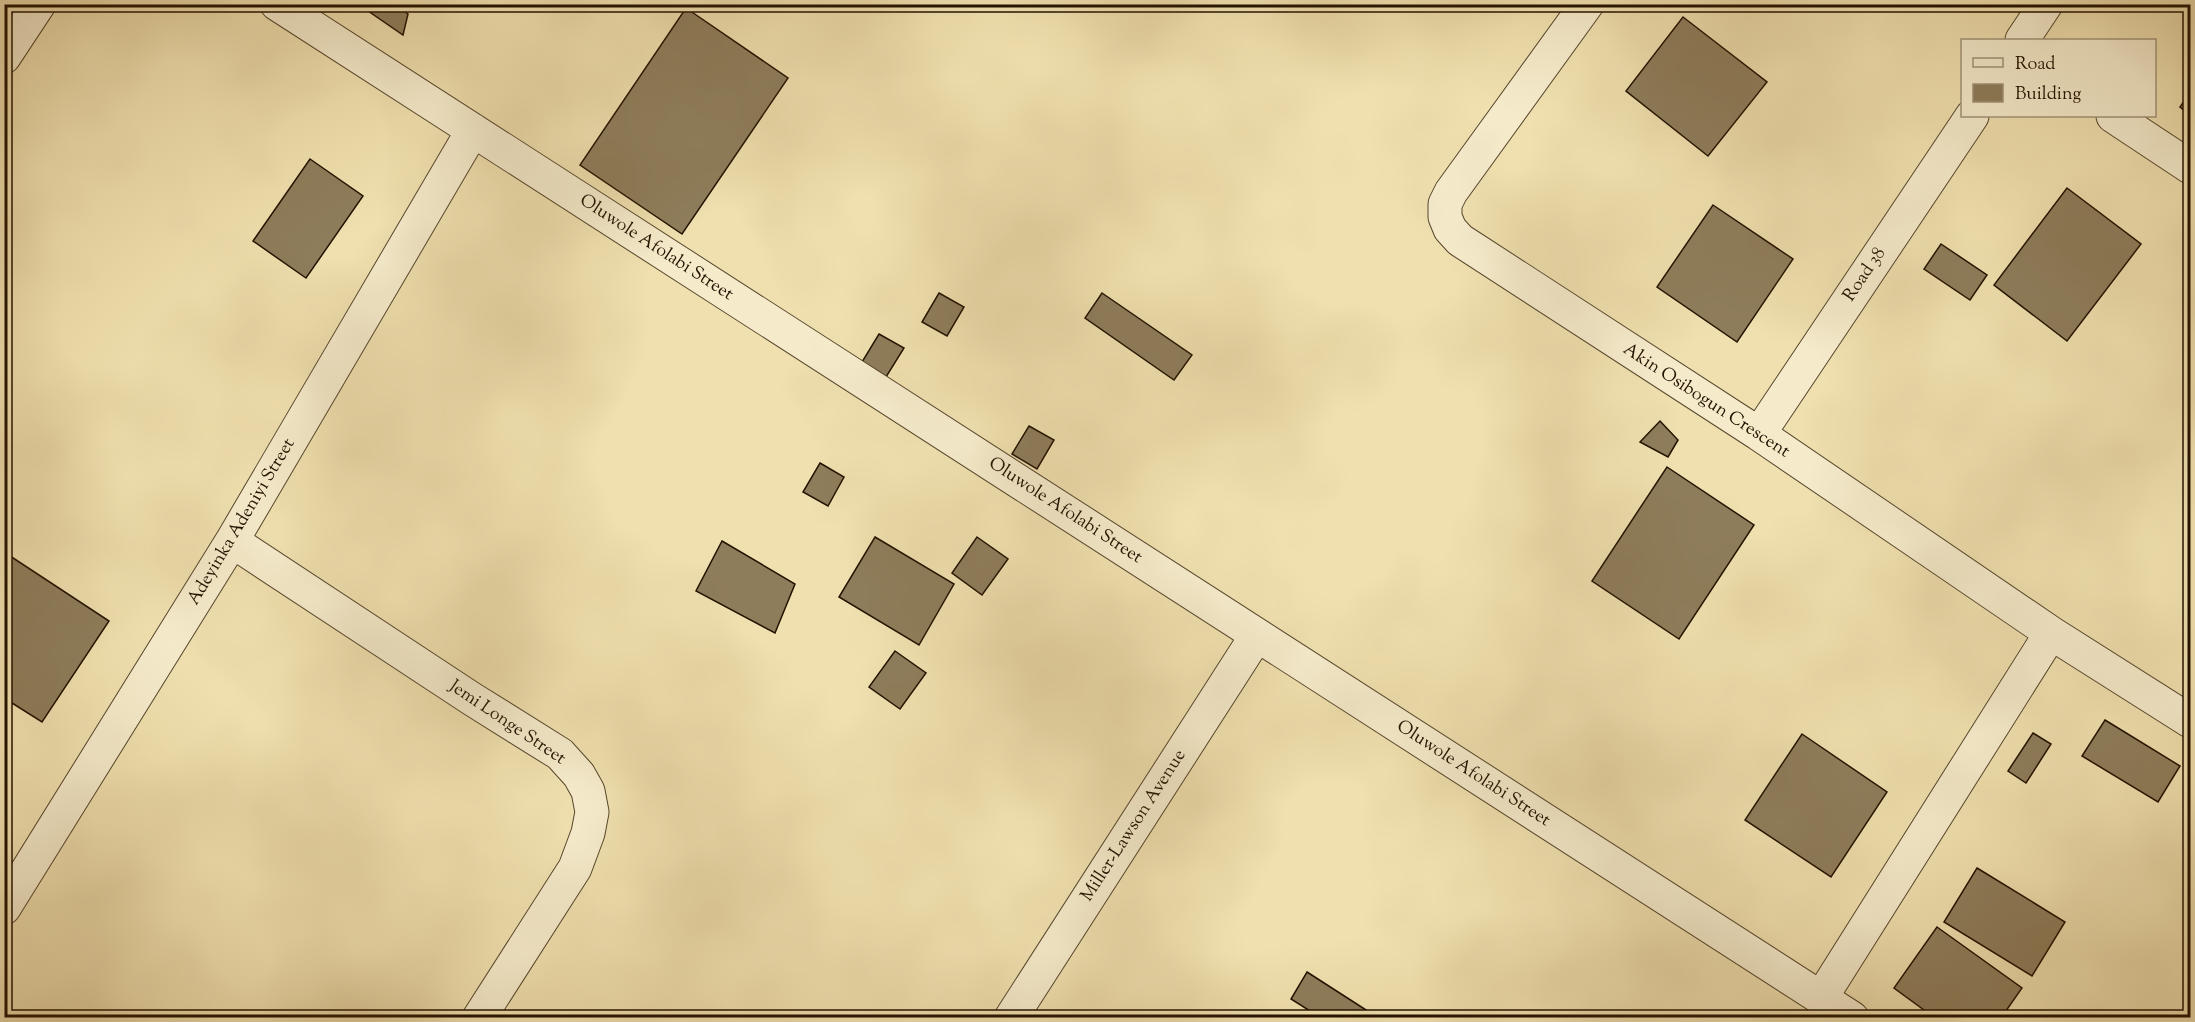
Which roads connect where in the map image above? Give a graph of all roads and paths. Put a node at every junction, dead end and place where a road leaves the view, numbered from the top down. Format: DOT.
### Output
graph roads {
  1 [pos="39,4"];
  2 [pos="277,4"];
  3 [pos="1587,4"];
  4 [pos="2046,4"];
  5 [pos="2023,39"];
  6 [pos="4,57"];
  7 [pos="1971,117"];
  8 [pos="2115,117"];
  9 [pos="473,130"];
  10 [pos="2190,167"];
  11 [pos="1759,434"];
  12 [pos="232,541"];
  13 [pos="2051,633"];
  14 [pos="1257,635"];
  15 [pos="2190,722"];
  16 [pos="4,908"];
  17 [pos="1821,998"];
  18 [pos="479,1017"];
  19 [pos="1011,1017"];
  20 [pos="1852,1017"];
  1 -- 6 [label="street"];
  2 -- 9 [label="street, Oluwole Afolabi Street"];
  3 -- 11 [label="street, Akin Osibogun Crescent"];
  4 -- 5 [label="street"];
  7 -- 11 [label="street, Road 38"];
  8 -- 10 [label="street"];
  9 -- 12 [label="street, Adeyinka Adeniyi Street"];
  9 -- 14 [label="street, Oluwole Afolabi Street"];
  11 -- 13 [label="street, Akin Osibogun Crescent"];
  12 -- 16 [label="street, Adeyinka Adeniyi Street"];
  12 -- 18 [label="street, Jemi Longe Street"];
  13 -- 15 [label="street, Akin Osibogun Crescent"];
  13 -- 17 [label="street"];
  14 -- 17 [label="street, Oluwole Afolabi Street"];
  14 -- 19 [label="street, Miller-Lawson Avenue"];
  17 -- 20 [label="street, Oluwole Afolabi Street"];
}
